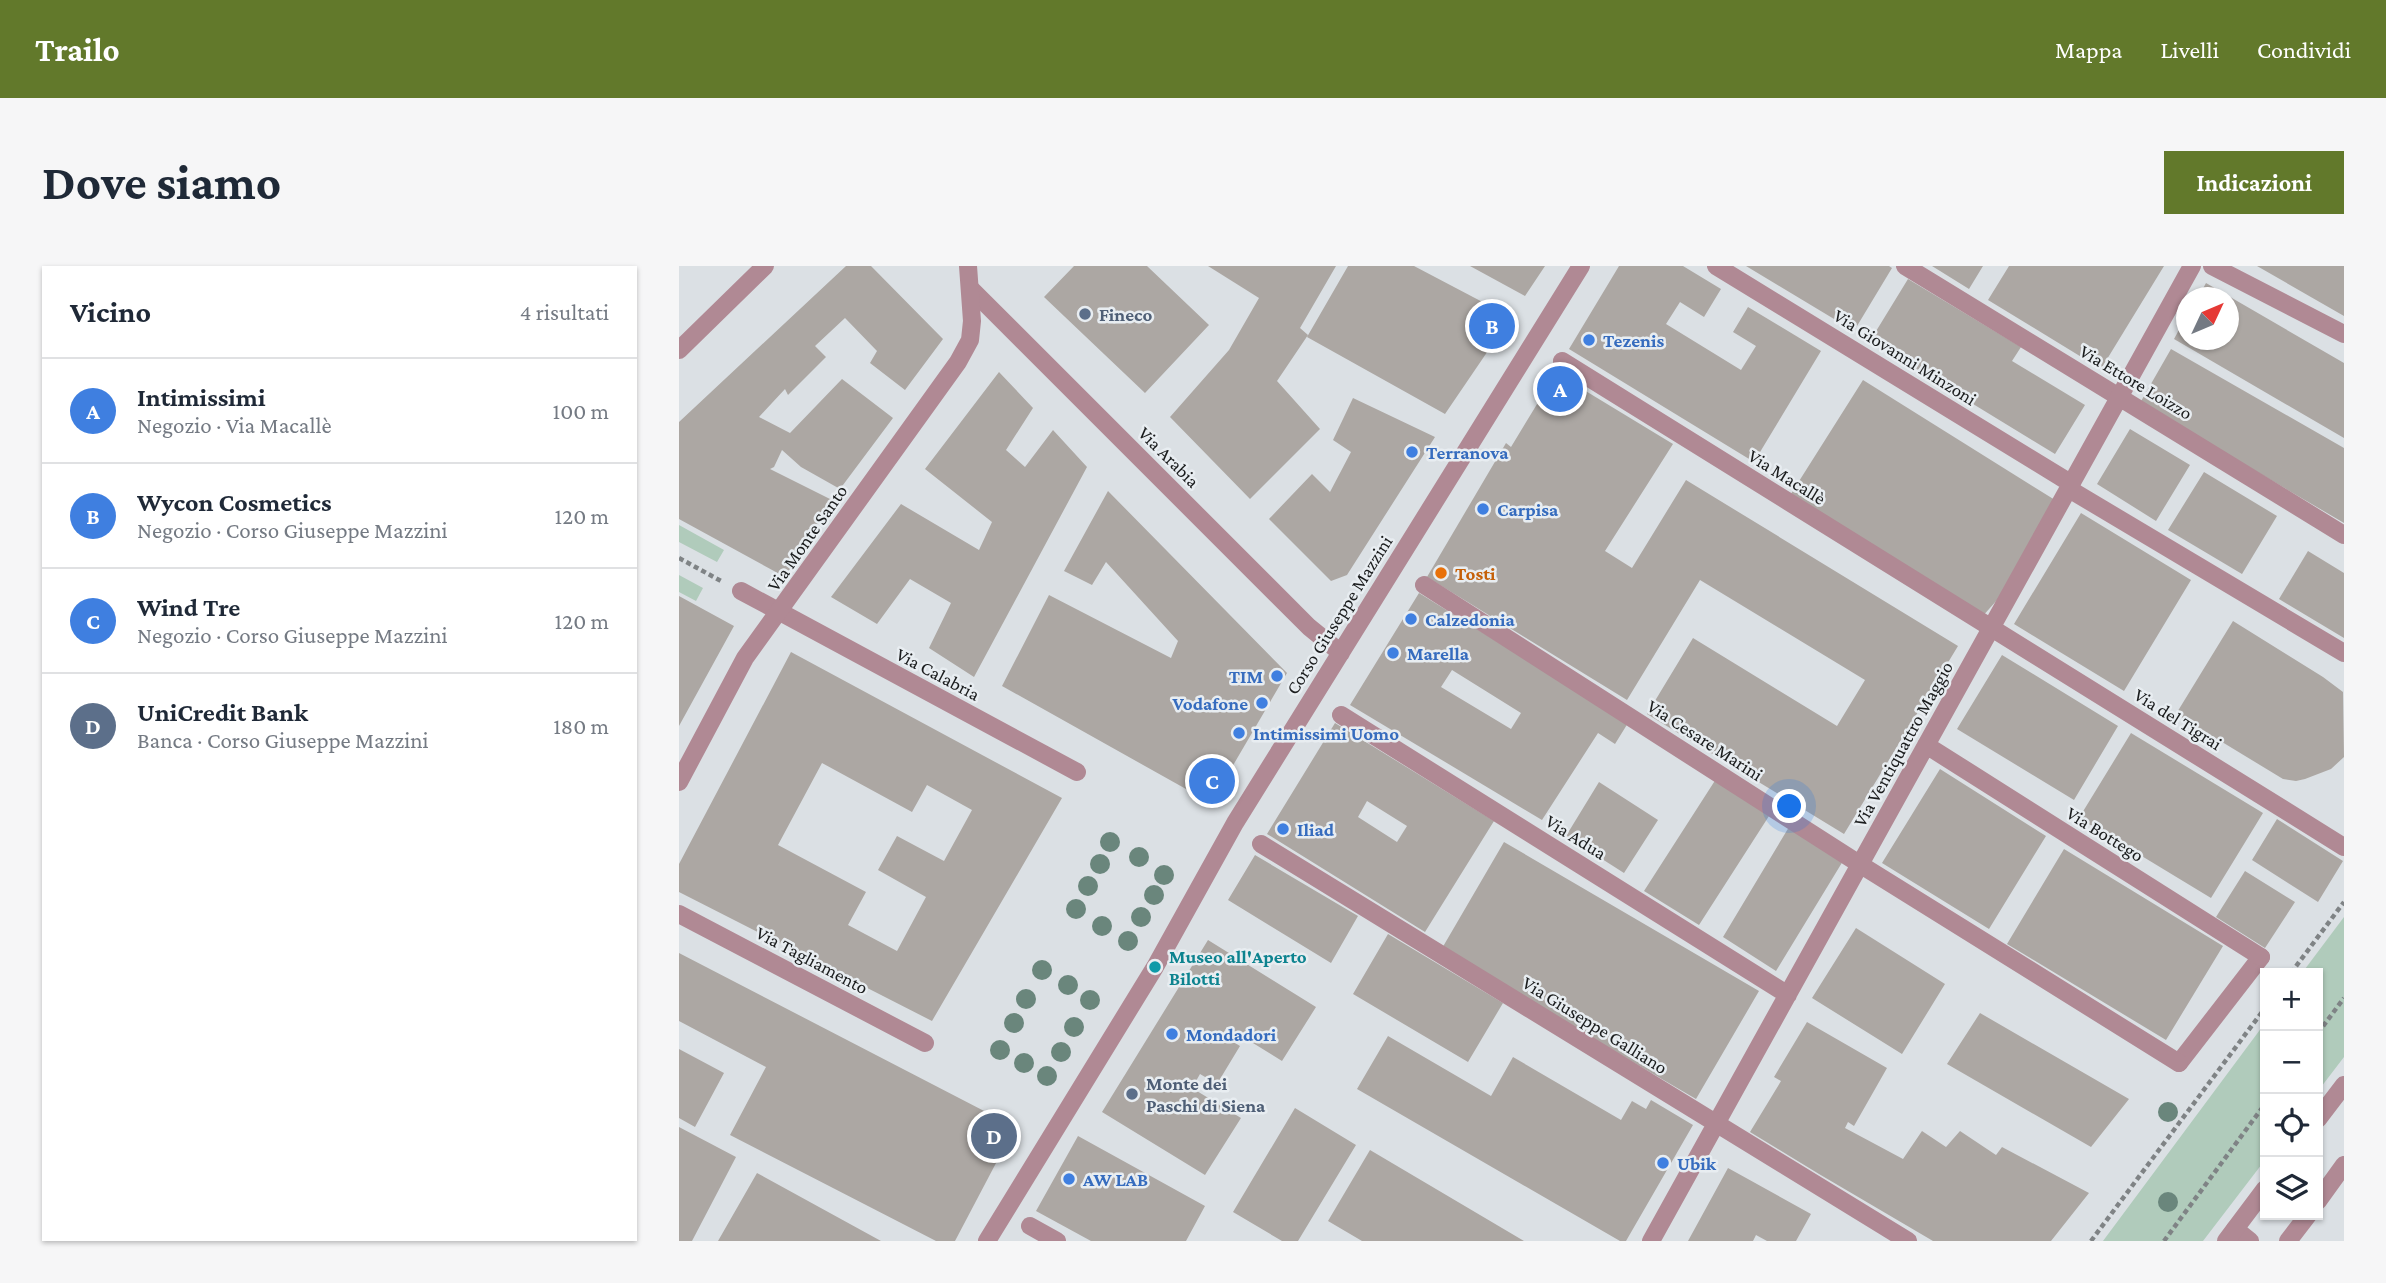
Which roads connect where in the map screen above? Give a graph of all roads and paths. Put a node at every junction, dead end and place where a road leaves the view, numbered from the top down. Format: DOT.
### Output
graph roads {
  1 [pos="765,266"];
  2 [pos="968,266"];
  3 [pos="1581,266"];
  4 [pos="1716,266"];
  5 [pos="1905,266"];
  6 [pos="2192,266"];
  7 [pos="2212,266"];
  8 [pos="971,288"];
  9 [pos="2344,334"];
  10 [pos="679,350"];
  11 [pos="1562,361"];
  12 [pos="2119,397"];
  13 [pos="2070,487"];
  14 [pos="2344,535"];
  15 [pos="679,558"];
  16 [pos="1424,585"];
  17 [pos="741,591"];
  18 [pos="780,613"];
  19 [pos="1991,628"];
  20 [pos="1341,653"];
  21 [pos="2344,653"];
  22 [pos="1341,715"];
  23 [pos="1926,746"];
  24 [pos="1077,772"];
  25 [pos="679,782"];
  26 [pos="1261,844"];
  27 [pos="2344,847"];
  28 [pos="1861,865"];
  29 [pos="2344,902"];
  30 [pos="679,914"];
  31 [pos="2295,968"];
  32 [pos="1788,995"];
  33 [pos="2344,998"];
  34 [pos="2260,1015"];
  35 [pos="2319,1031"];
  36 [pos="925,1043"];
  37 [pos="2179,1063"];
  38 [pos="2344,1085"];
  39 [pos="2260,1111"];
  40 [pos="2323,1112"];
  41 [pos="1716,1124"];
  42 [pos="2344,1165"];
  43 [pos="2323,1194"];
  44 [pos="2260,1196"];
  45 [pos="2304,1220"];
  46 [pos="1030,1226"];
  47 [pos="2231,1235"];
  48 [pos="2093,1240"];
  49 [pos="987,1241"];
  50 [pos="1057,1241"];
  51 [pos="1651,1241"];
  52 [pos="1908,1241"];
  53 [pos="2164,1241"];
  54 [pos="2250,1241"];
  55 [pos="2288,1241"];
  1 -- 10 [label="street"];
  2 -- 8 [label="street, Via Monte Santo"];
  3 -- 20 [label="street, Corso Giuseppe Mazzini"];
  4 -- 13 [label="street, Via Giovanni Minzoni"];
  5 -- 12 [label="street, Via Ettore Loizzo"];
  6 -- 12 [label="street, Via Ventiquattro Maggio"];
  7 -- 9 [label="street"];
  8 -- 18 [label="street, Via Monte Santo"];
  8 -- 20 [label="street, Via Arabia"];
  11 -- 19 [label="street, Via Macallè"];
  12 -- 13 [label="street, Via Ventiquattro Maggio"];
  12 -- 14 [label="street, Via Ettore Loizzo"];
  13 -- 19 [label="street, Via Ventiquattro Maggio"];
  13 -- 21 [label="street, Via Giovanni Minzoni"];
  15 -- 17 [label="path"];
  16 -- 28 [label="street, Via Cesare Marini"];
  17 -- 18 [label="street, Via Calabria"];
  18 -- 24 [label="street, Via Calabria"];
  18 -- 25 [label="street, Via Monte Santo"];
  19 -- 23 [label="street, Via Ventiquattro Maggio"];
  19 -- 27 [label="street, Via del Tigrai"];
  20 -- 49 [label="street, Corso Giuseppe Mazzini"];
  22 -- 32 [label="street, Via Adua"];
  23 -- 28 [label="street, Via Ventiquattro Maggio"];
  23 -- 37 [label="street, Via Bottego"];
  26 -- 41 [label="street, Via Giuseppe Galliano"];
  28 -- 32 [label="street, Via Ventiquattro Maggio"];
  28 -- 37 [label="street, Via Cesare Marini"];
  29 -- 31 [label="path"];
  30 -- 36 [label="street, Via Tagliamento"];
  32 -- 41 [label="street, Via Ventiquattro Maggio"];
  33 -- 35 [label="path"];
  34 -- 48 [label="path"];
  38 -- 40 [label="street"];
  39 -- 53 [label="path"];
  41 -- 51 [label="street, Via Ventiquattro Maggio"];
  41 -- 52 [label="street, Via Giuseppe Galliano"];
  42 -- 43 [label="street"];
  44 -- 47 [label="street"];
  45 -- 55 [label="street"];
  46 -- 50 [label="street"];
  47 -- 54 [label="street"];
}
